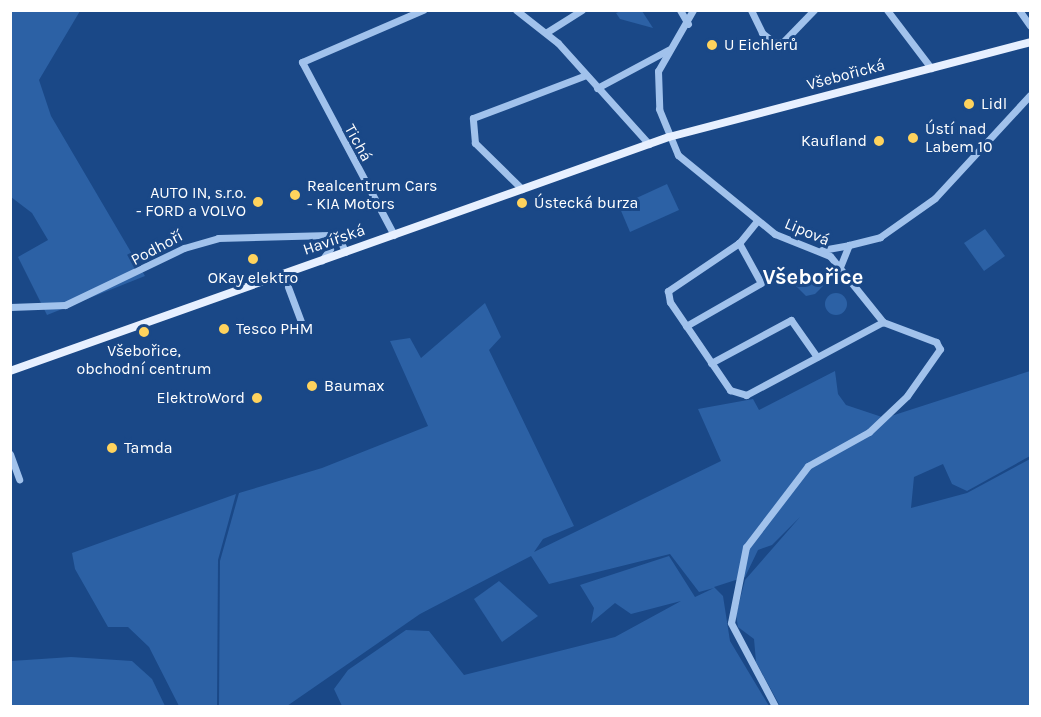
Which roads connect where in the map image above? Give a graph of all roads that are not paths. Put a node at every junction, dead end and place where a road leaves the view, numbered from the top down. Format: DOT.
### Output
graph roads {
  1 [pos="423,10"];
  2 [pos="516,10"];
  3 [pos="582,10"];
  4 [pos="680,10"];
  5 [pos="693,10"];
  6 [pos="751,10"];
  7 [pos="800,10"];
  8 [pos="814,10"];
  9 [pos="887,10"];
  10 [pos="1019,10"];
  11 [pos="805,20"];
  12 [pos="688,24"];
  13 [pos="1030,26"];
  14 [pos="547,32"];
  15 [pos="1030,42"];
  16 [pos="670,49"];
  17 [pos="931,68"];
  18 [pos="586,75"];
  19 [pos="597,88"];
  20 [pos="1030,95"];
  21 [pos="669,137"];
  22 [pos="649,144"];
  23 [pos="522,189"];
  24 [pos="757,221"];
  25 [pos="394,235"];
  26 [pos="322,236"];
  27 [pos="739,243"];
  28 [pos="849,245"];
  29 [pos="821,250"];
  30 [pos="345,252"];
  31 [pos="322,260"];
  32 [pos="840,267"];
  33 [pos="288,287"];
  34 [pos="10,307"];
  35 [pos="882,322"];
  36 [pos="686,326"];
  37 [pos="303,327"];
  38 [pos="817,357"];
  39 [pos="711,363"];
  40 [pos="10,371"];
  41 [pos="10,454"];
  42 [pos="19,479"];
  43 [pos="775,706"];
  1 -- 25 [label="street, Tichá"];
  2 -- 14 [label="street"];
  3 -- 14 [label="street"];
  4 -- 12 [label="street"];
  5 -- 12 [label="street"];
  6 -- 11 [label="street"];
  7 -- 11 [label="street"];
  8 -- 11 [label="street"];
  9 -- 17 [label="street"];
  10 -- 13 [label="street"];
  12 -- 16 [label="street"];
  14 -- 18 [label="street"];
  15 -- 17 [label="main road, Všebořická"];
  16 -- 19 [label="street"];
  16 -- 21 [label="street, Lipová"];
  17 -- 21 [label="main road, Všebořická"];
  18 -- 19 [label="street"];
  18 -- 23 [label="street"];
  19 -- 22 [label="street"];
  20 -- 28 [label="street"];
  21 -- 22 [label="main road, Havířská"];
  21 -- 24 [label="street, Lipová"];
  22 -- 23 [label="main road, Havířská"];
  23 -- 25 [label="main road, Havířská"];
  24 -- 27 [label="street"];
  24 -- 29 [label="street, Lipová"];
  25 -- 30 [label="main road, Havířská"];
  26 -- 30 [label="street"];
  26 -- 31 [label="street"];
  26 -- 34 [label="street, Podhoří"];
  27 -- 36 [label="street"];
  27 -- 36 [label="street"];
  28 -- 29 [label="street"];
  28 -- 32 [label="street"];
  29 -- 32 [label="street, Lipová"];
  30 -- 31 [label="main road, Havířská"];
  31 -- 40 [label="main road, Havířská"];
  32 -- 35 [label="street, Lipová"];
  33 -- 37 [label="street"];
  35 -- 38 [label="street"];
  35 -- 43 [label="street, Lipová"];
  36 -- 39 [label="street"];
  38 -- 39 [label="street"];
  38 -- 39 [label="street"];
  41 -- 42 [label="street"];
}
